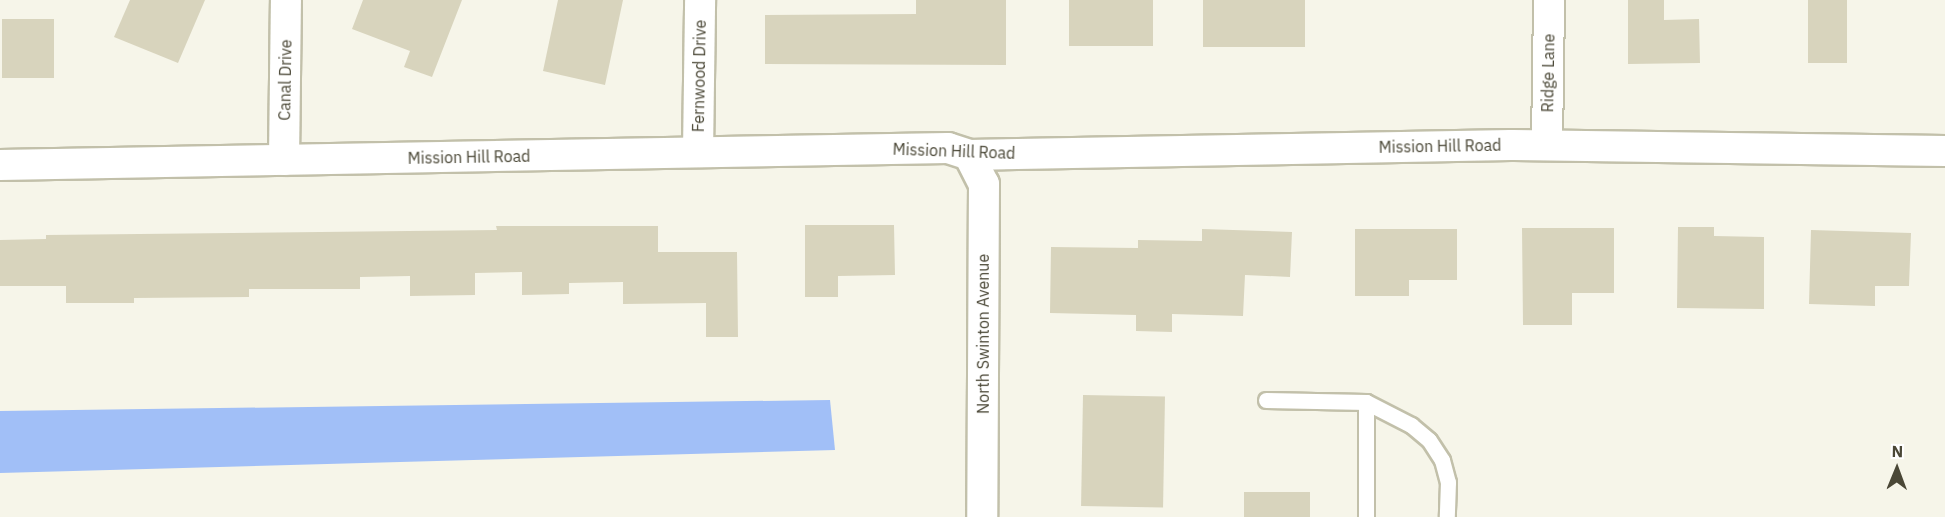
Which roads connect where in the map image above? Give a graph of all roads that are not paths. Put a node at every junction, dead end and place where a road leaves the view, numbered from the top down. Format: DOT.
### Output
graph roads {
  1 [pos="286,0"];
  2 [pos="700,0"];
  3 [pos="1549,0"];
  4 [pos="1547,146"];
  5 [pos="1945,151"];
  6 [pos="699,153"];
  7 [pos="969,155"];
  8 [pos="284,160"];
  9 [pos="0,165"];
  10 [pos="1266,400"];
  11 [pos="1366,402"];
  12 [pos="982,517"];
  13 [pos="1366,517"];
  14 [pos="1447,517"];
  1 -- 8 [label="street, Canal Drive"];
  2 -- 6 [label="street, Fernwood Drive"];
  3 -- 4 [label="street, Ridge Lane"];
  4 -- 5 [label="street, Mission Hill Road"];
  4 -- 7 [label="street, Mission Hill Road"];
  6 -- 7 [label="street, Mission Hill Road"];
  6 -- 8 [label="street, Mission Hill Road"];
  7 -- 12 [label="street, North Swinton Avenue"];
  8 -- 9 [label="street, Mission Hill Road"];
  10 -- 11 [label="lane"];
  11 -- 13 [label="lane"];
  11 -- 14 [label="lane"];
}
